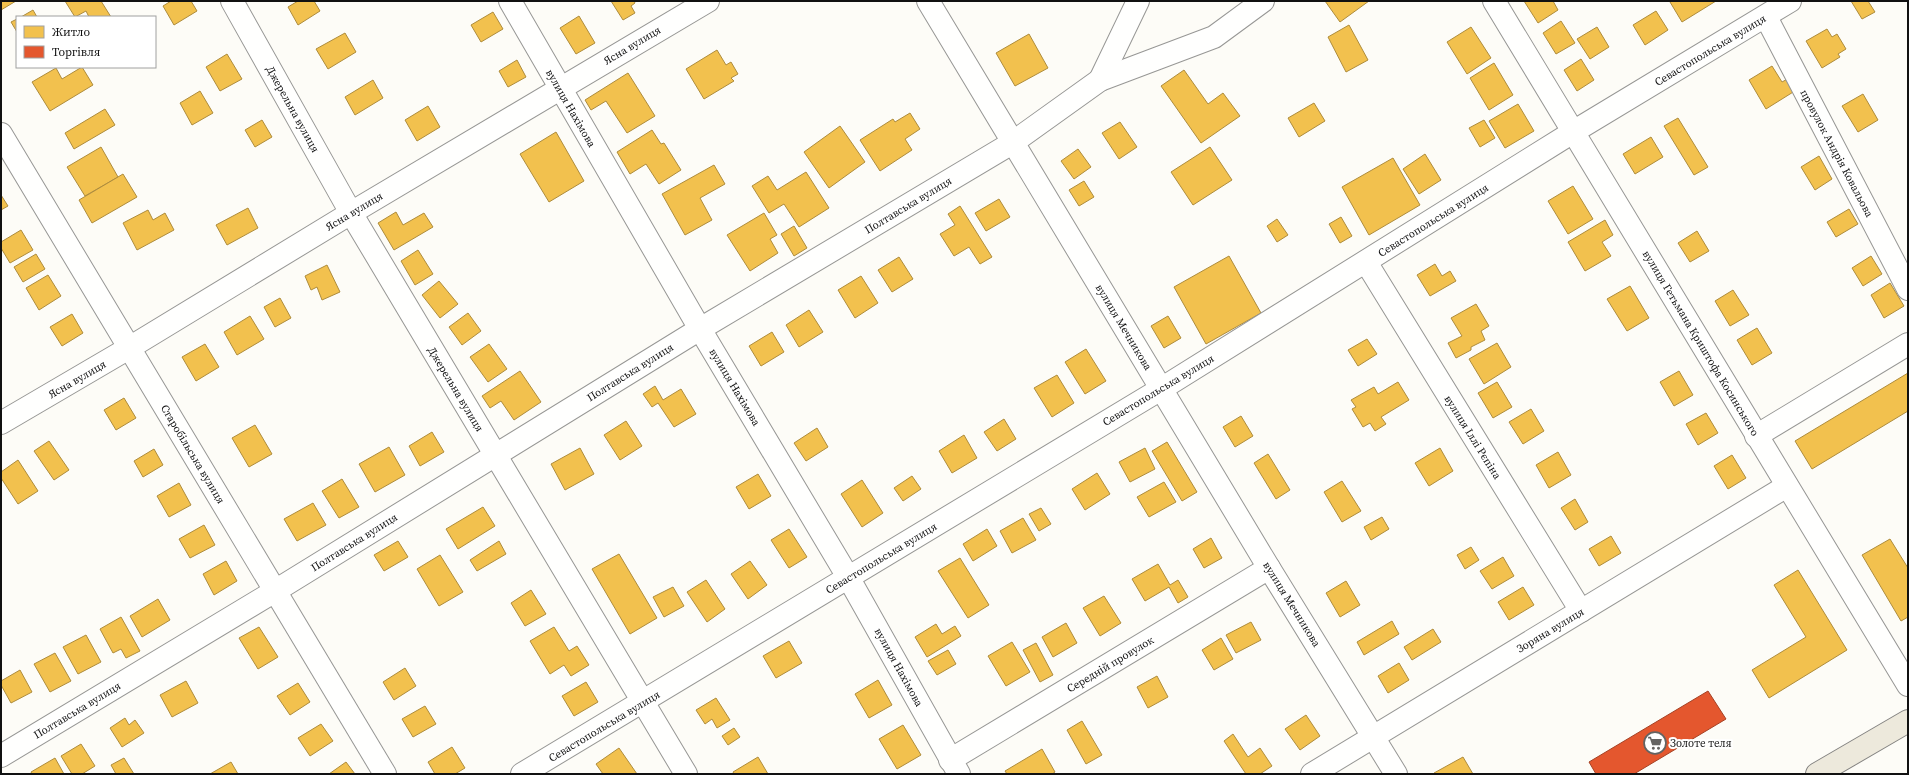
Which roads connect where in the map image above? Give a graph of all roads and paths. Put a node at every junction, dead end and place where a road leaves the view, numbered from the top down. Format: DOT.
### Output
graph roads {
  1 [pos="232,1"];
  2 [pos="510,1"];
  3 [pos="708,1"];
  4 [pos="928,1"];
  5 [pos="1138,1"];
  6 [pos="1263,1"];
  7 [pos="1494,1"];
  8 [pos="1790,1"];
  9 [pos="1766,17"];
  10 [pos="1100,80"];
  11 [pos="559,89"];
  12 [pos="1573,132"];
  13 [pos="1,134"];
  14 [pos="1012,143"];
  15 [pos="351,213"];
  16 [pos="1366,262"];
  17 [pos="1908,289"];
  18 [pos="700,329"];
  19 [pos="1908,344"];
  20 [pos="129,348"];
  21 [pos="1161,388"];
  22 [pos="1,423"];
  23 [pos="1756,436"];
  24 [pos="495,455"];
  25 [pos="1787,486"];
  26 [pos="1269,568"];
  27 [pos="848,577"];
  28 [pos="275,591"];
  29 [pos="1581,611"];
  30 [pos="1908,685"];
  31 [pos="643,703"];
  32 [pos="1908,721"];
  33 [pos="1374,737"];
  34 [pos="1,756"];
  35 [pos="955,767"];
  36 [pos="386,774"];
  37 [pos="522,774"];
  38 [pos="686,774"];
  39 [pos="1312,774"];
  40 [pos="1396,774"];
  41 [pos="1817,774"];
  1 -- 15 [label="street, Джерельна вулиця"];
  2 -- 11 [label="street, вулиця Нахімова"];
  3 -- 11 [label="street, Ясна вулиця"];
  4 -- 14 [label="street, вулиця Мечникова"];
  5 -- 10 [label="street"];
  6 -- 10 [label="street, Полтавська вулиця"];
  7 -- 12 [label="street, вулиця Гетьмана Криштофа Косинського"];
  8 -- 9 [label="street, Севастопольська вулиця"];
  9 -- 12 [label="street, Севастопольська вулиця"];
  9 -- 17 [label="street, провулок Андрія Ковальова"];
  10 -- 14 [label="street, Полтавська вулиця"];
  11 -- 15 [label="street, Ясна вулиця"];
  11 -- 18 [label="street, вулиця Нахімова"];
  12 -- 16 [label="street, Севастопольська вулиця"];
  12 -- 23 [label="street, вулиця Гетьмана Криштофа Косинського"];
  13 -- 20 [label="street, Старобільська вулиця"];
  14 -- 18 [label="street, Полтавська вулиця"];
  14 -- 21 [label="street, вулиця Мечникова"];
  15 -- 20 [label="street, Ясна вулиця"];
  15 -- 24 [label="street, Джерельна вулиця"];
  16 -- 21 [label="street, Севастопольська вулиця"];
  16 -- 29 [label="street, вулиця Іллі Рєпіна"];
  18 -- 24 [label="street, Полтавська вулиця"];
  18 -- 27 [label="street, вулиця Нахімова"];
  19 -- 23 [label="street"];
  20 -- 22 [label="street, Ясна вулиця"];
  20 -- 28 [label="street, Старобільська вулиця"];
  21 -- 26 [label="street, вулиця Мечникова"];
  21 -- 27 [label="street, Севастопольська вулиця"];
  23 -- 25 [label="street, вулиця Гетьмана Криштофа Косинського"];
  24 -- 28 [label="street, Полтавська вулиця"];
  24 -- 31 [label="street, Джерельна вулиця"];
  25 -- 29 [label="street, Зоряна вулиця"];
  25 -- 30 [label="street, вулиця Гетьмана Криштофа Косинського"];
  26 -- 33 [label="street, вулиця Мечникова"];
  26 -- 35 [label="street, Середній провулок"];
  27 -- 31 [label="street, Севастопольська вулиця"];
  27 -- 35 [label="street, вулиця Нахімова"];
  28 -- 34 [label="street, Полтавська вулиця"];
  28 -- 36 [label="street, Старобільська вулиця"];
  29 -- 33 [label="street, Зоряна вулиця"];
  31 -- 37 [label="street, Севастопольська вулиця"];
  31 -- 38 [label="street, Джерельна вулиця"];
  32 -- 41 [label="main road"];
  33 -- 39 [label="street, Зоряна вулиця"];
  33 -- 40 [label="street, вулиця Мечникова"];
}
